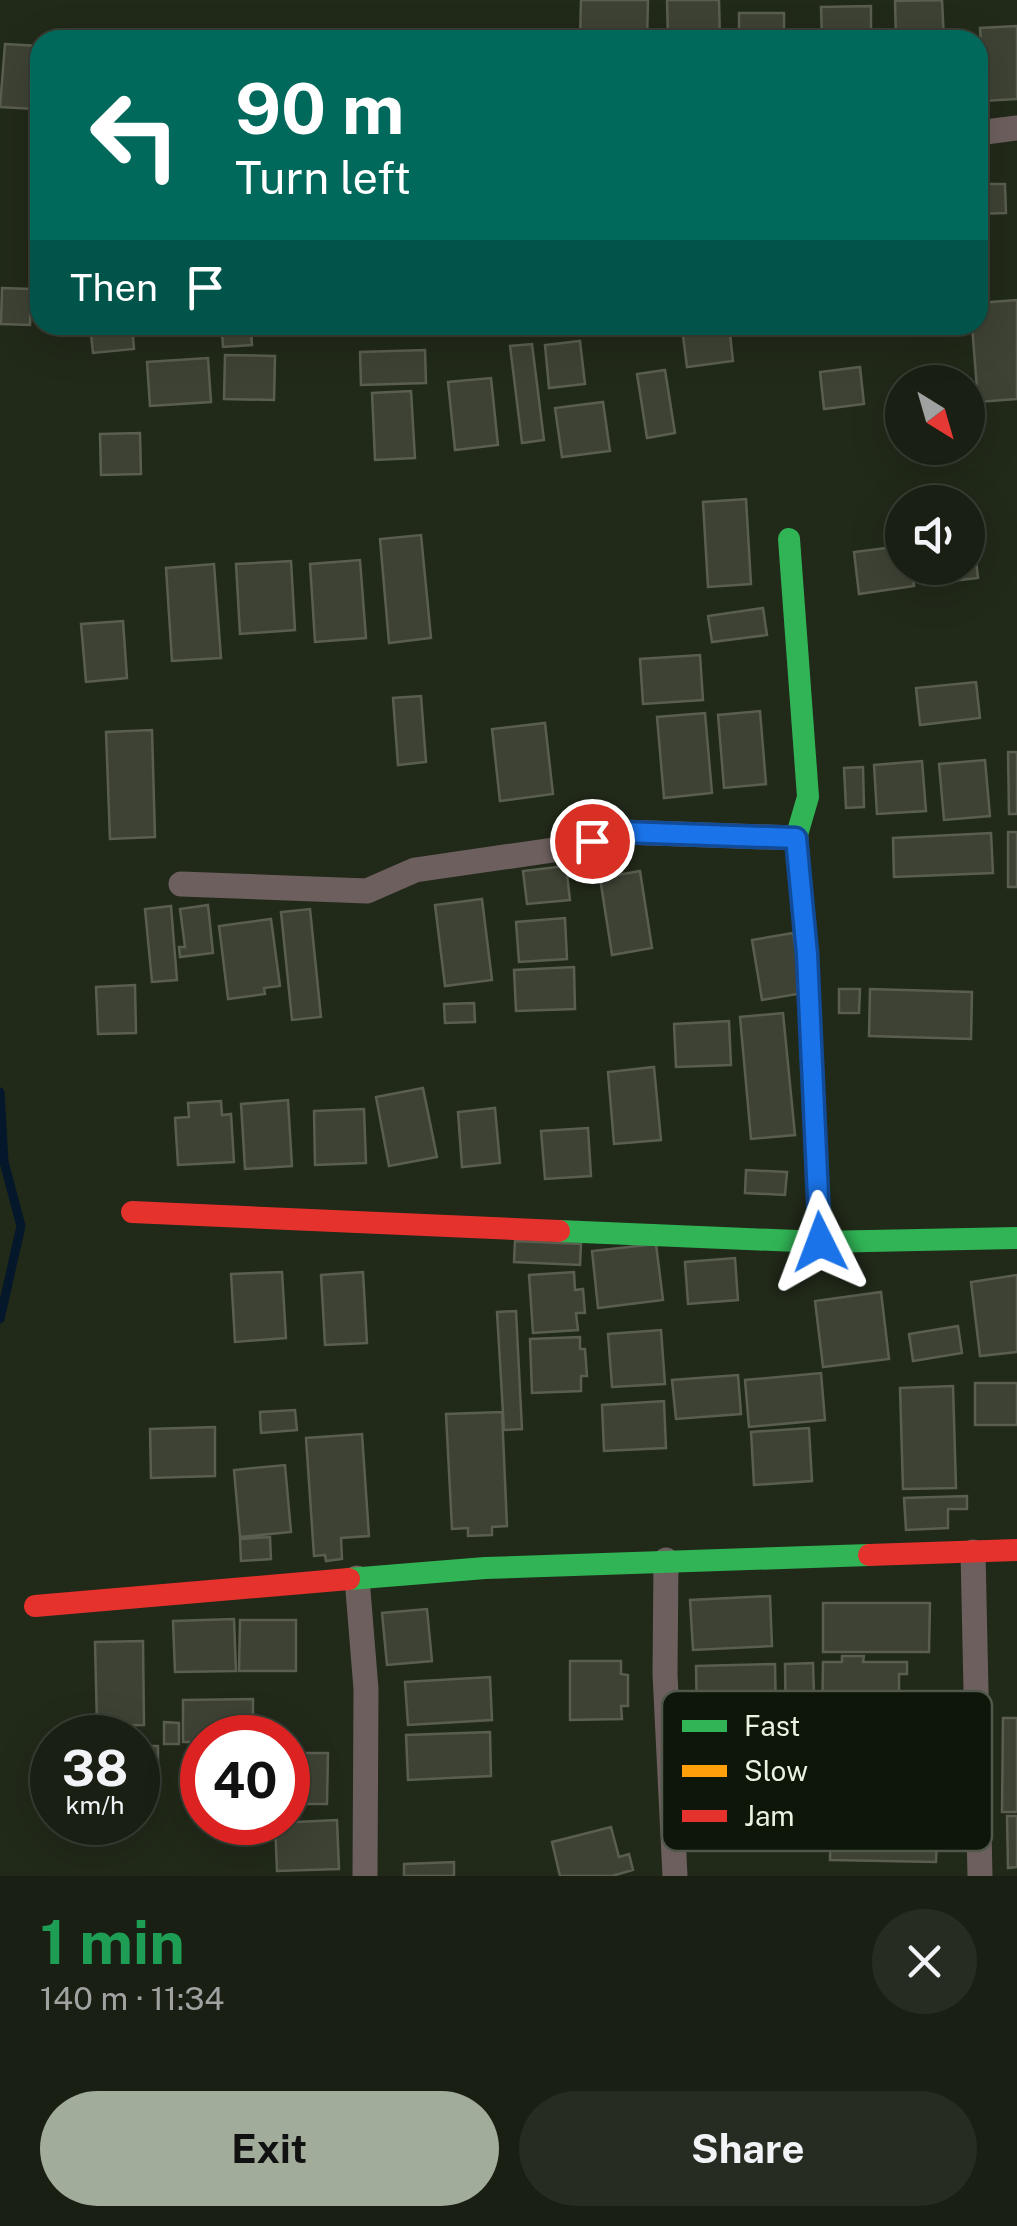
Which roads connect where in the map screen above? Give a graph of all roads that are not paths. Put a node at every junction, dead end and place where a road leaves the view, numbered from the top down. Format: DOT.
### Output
graph roads {
  1 [pos="1017,128"];
  2 [pos="988,132"];
  3 [pos="790,539"];
  4 [pos="796,838"];
  5 [pos="181,884"];
  6 [pos="132,1212"];
  7 [pos="1017,1238"];
  8 [pos="820,1242"];
  9 [pos="1017,1550"];
  10 [pos="973,1552"];
  11 [pos="666,1560"];
  12 [pos="356,1578"];
  13 [pos="36,1606"];
  14 [pos="665,1691"];
  15 [pos="976,1691"];
  16 [pos="674,1851"];
  17 [pos="979,1851"];
  18 [pos="365,1876"];
  19 [pos="675,1876"];
  20 [pos="980,1876"];
  1 -- 2 [label="street"];
  3 -- 4 [label="street"];
  4 -- 5 [label="street"];
  4 -- 8 [label="street"];
  6 -- 8 [label="street"];
  7 -- 8 [label="street"];
  9 -- 10 [label="street"];
  10 -- 11 [label="street"];
  10 -- 15 [label="street"];
  11 -- 12 [label="street"];
  11 -- 14 [label="street"];
  12 -- 13 [label="street"];
  12 -- 18 [label="street"];
  16 -- 19 [label="street"];
  17 -- 20 [label="street"];
}
